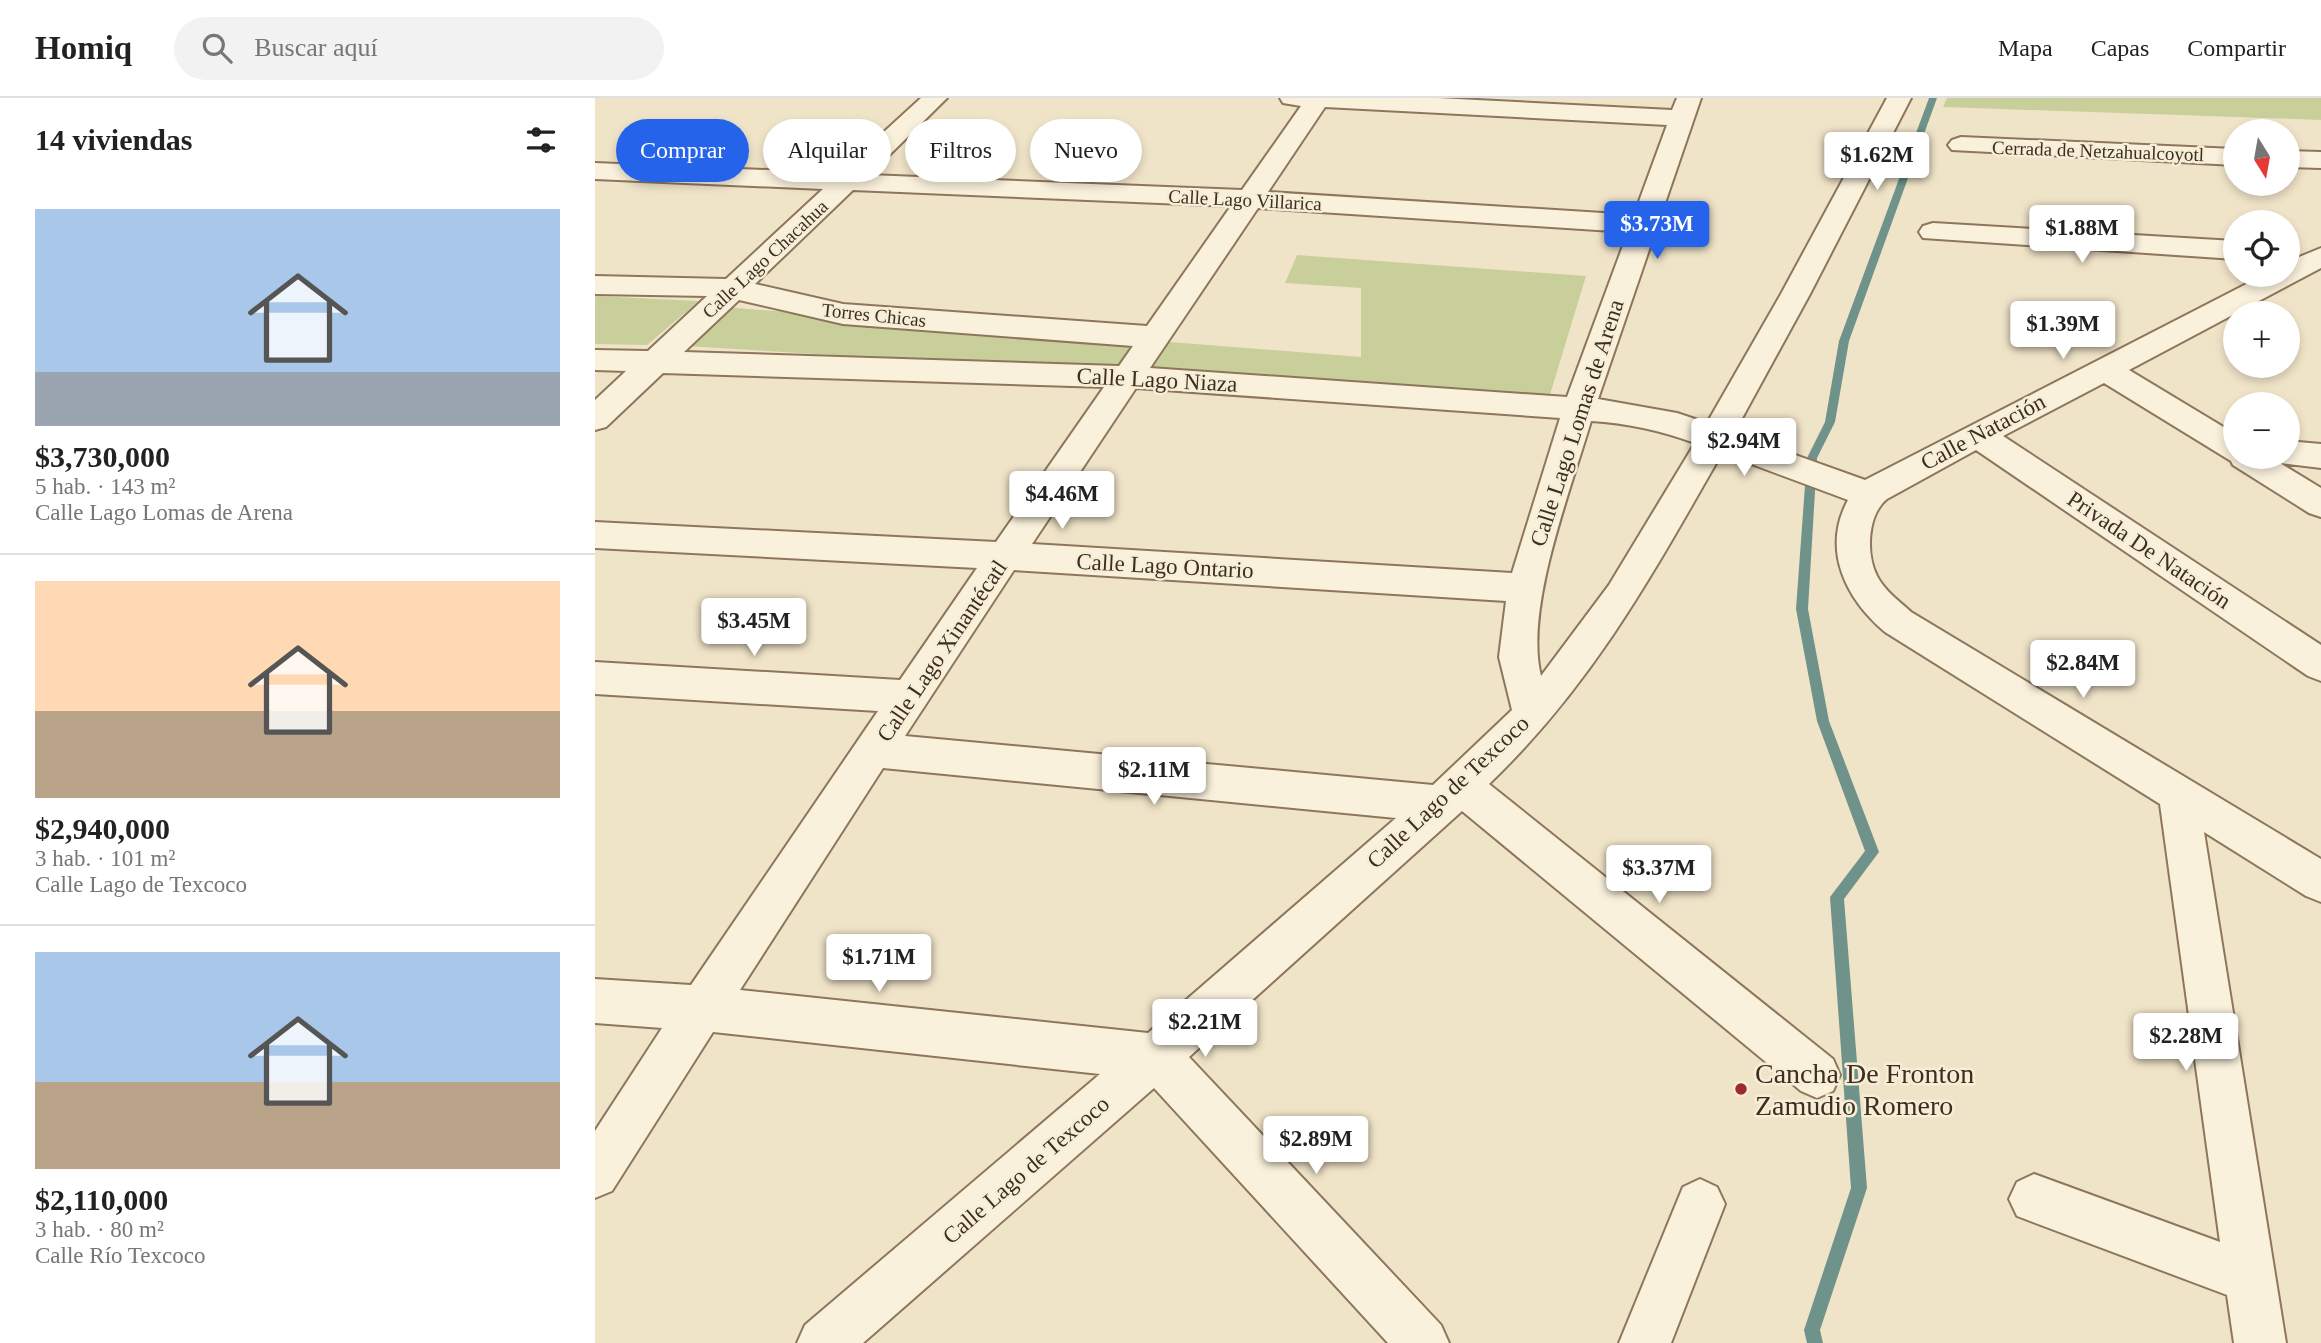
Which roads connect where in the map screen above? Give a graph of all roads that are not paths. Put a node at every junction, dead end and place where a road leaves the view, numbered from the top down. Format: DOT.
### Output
graph roads {
  1 [pos="935,98"];
  2 [pos="1308,98"];
  3 [pos="1899,98"];
  4 [pos="1685,108"];
  5 [pos="891,140"];
  6 [pos="1961,145"];
  7 [pos="2223,156"];
  8 [pos="2300,159"];
  9 [pos="2321,160"];
  10 [pos="595,171"];
  11 [pos="763,177"];
  12 [pos="847,182"];
  13 [pos="891,182"];
  14 [pos="1252,199"];
  15 [pos="1643,224"];
  16 [pos="1933,232"];
  17 [pos="2223,249"];
  18 [pos="595,285"];
  19 [pos="2258,287"];
  20 [pos="732,289"];
  21 [pos="1155,337"];
  22 [pos="595,360"];
  23 [pos="656,361"];
  24 [pos="2104,369"];
  25 [pos="1126,377"];
  26 [pos="1579,408"];
  27 [pos="595,419"];
  28 [pos="1977,435"];
  29 [pos="1715,439"];
  30 [pos="2223,443"];
  31 [pos="2300,454"];
  32 [pos="2321,456"];
  33 [pos="2265,469"];
  34 [pos="1868,495"];
  35 [pos="2321,504"];
  36 [pos="595,535"];
  37 [pos="1006,556"];
  38 [pos="1525,587"];
  39 [pos="2321,665"];
  40 [pos="595,678"];
  41 [pos="910,697"];
  42 [pos="1532,715"];
  43 [pos="874,750"];
  44 [pos="2178,793"];
  45 [pos="1450,794"];
  46 [pos="2321,882"];
  47 [pos="595,1001"];
  48 [pos="700,1009"];
  49 [pos="1157,1058"];
  50 [pos="1818,1075"];
  51 [pos="595,1174"];
  52 [pos="2034,1199"];
  53 [pos="1700,1204"];
  54 [pos="2250,1278"];
  55 [pos="823,1343"];
  56 [pos="1423,1343"];
  57 [pos="1645,1343"];
  58 [pos="2260,1343"];
  1 -- 5 [label="street, Calle Lago Chacahua"];
  2 -- 4 [label="street"];
  2 -- 14 [label="street, Calle Lago Xinantécatl"];
  3 -- 29 [label="street, Calle Lago de Texcoco"];
  4 -- 15 [label="street, Calle Lago Lomas de Arena"];
  6 -- 7 [label="street, Cerrada de Netzahualcoyotl"];
  8 -- 9 [label="street"];
  10 -- 11 [label="street, Calle Lago Villarica"];
  12 -- 20 [label="street, Calle Lago Chacahua"];
  13 -- 14 [label="street, Calle Lago Villarica"];
  14 -- 15 [label="street, Calle Lago Villarica"];
  14 -- 21 [label="street, Calle Lago Xinantécatl"];
  15 -- 26 [label="street, Calle Lago Lomas de Arena"];
  16 -- 17 [label="street"];
  18 -- 20 [label="street, Torres Chicas"];
  19 -- 24 [label="street, Calle Natación"];
  20 -- 21 [label="street, Torres Chicas"];
  20 -- 23 [label="street, Calle Lago Chacahua"];
  21 -- 25 [label="street, Calle Lago Xinantécatl"];
  22 -- 23 [label="street, Calle Lago Niaza"];
  23 -- 25 [label="street, Calle Lago Niaza"];
  23 -- 27 [label="street, Calle Lago Chacahua"];
  24 -- 28 [label="street, Calle Natación"];
  24 -- 30 [label="street"];
  25 -- 26 [label="street, Calle Lago Niaza"];
  25 -- 37 [label="street, Calle Lago Xinantécatl"];
  26 -- 29 [label="street, Calle Lago Niaza"];
  26 -- 38 [label="street, Calle Lago Lomas de Arena"];
  28 -- 34 [label="street, Calle Natación"];
  28 -- 39 [label="street, Privada De Natación"];
  29 -- 34 [label="street, Calle Lago Niaza"];
  29 -- 42 [label="street, Calle Lago de Texcoco"];
  31 -- 32 [label="street"];
  33 -- 35 [label="street"];
  34 -- 44 [label="street"];
  36 -- 37 [label="street, Calle Lago Ontario"];
  37 -- 38 [label="street, Calle Lago Ontario"];
  37 -- 41 [label="street, Calle Lago Xinantécatl"];
  38 -- 42 [label="street, Calle Lago Lomas de Arena"];
  40 -- 41 [label="street"];
  41 -- 43 [label="street, Calle Lago Xinantécatl"];
  42 -- 45 [label="street, Calle Lago de Texcoco"];
  43 -- 45 [label="street"];
  43 -- 48 [label="street, Calle Lago Xinantécatl"];
  44 -- 46 [label="street"];
  44 -- 54 [label="street"];
  45 -- 49 [label="street, Calle Lago de Texcoco"];
  45 -- 50 [label="street"];
  47 -- 48 [label="street"];
  48 -- 49 [label="street"];
  48 -- 51 [label="street, Calle Lago Xinantécatl"];
  49 -- 55 [label="street, Calle Lago de Texcoco"];
  49 -- 56 [label="street"];
  52 -- 54 [label="street"];
  53 -- 57 [label="street"];
  54 -- 58 [label="street"];
}
